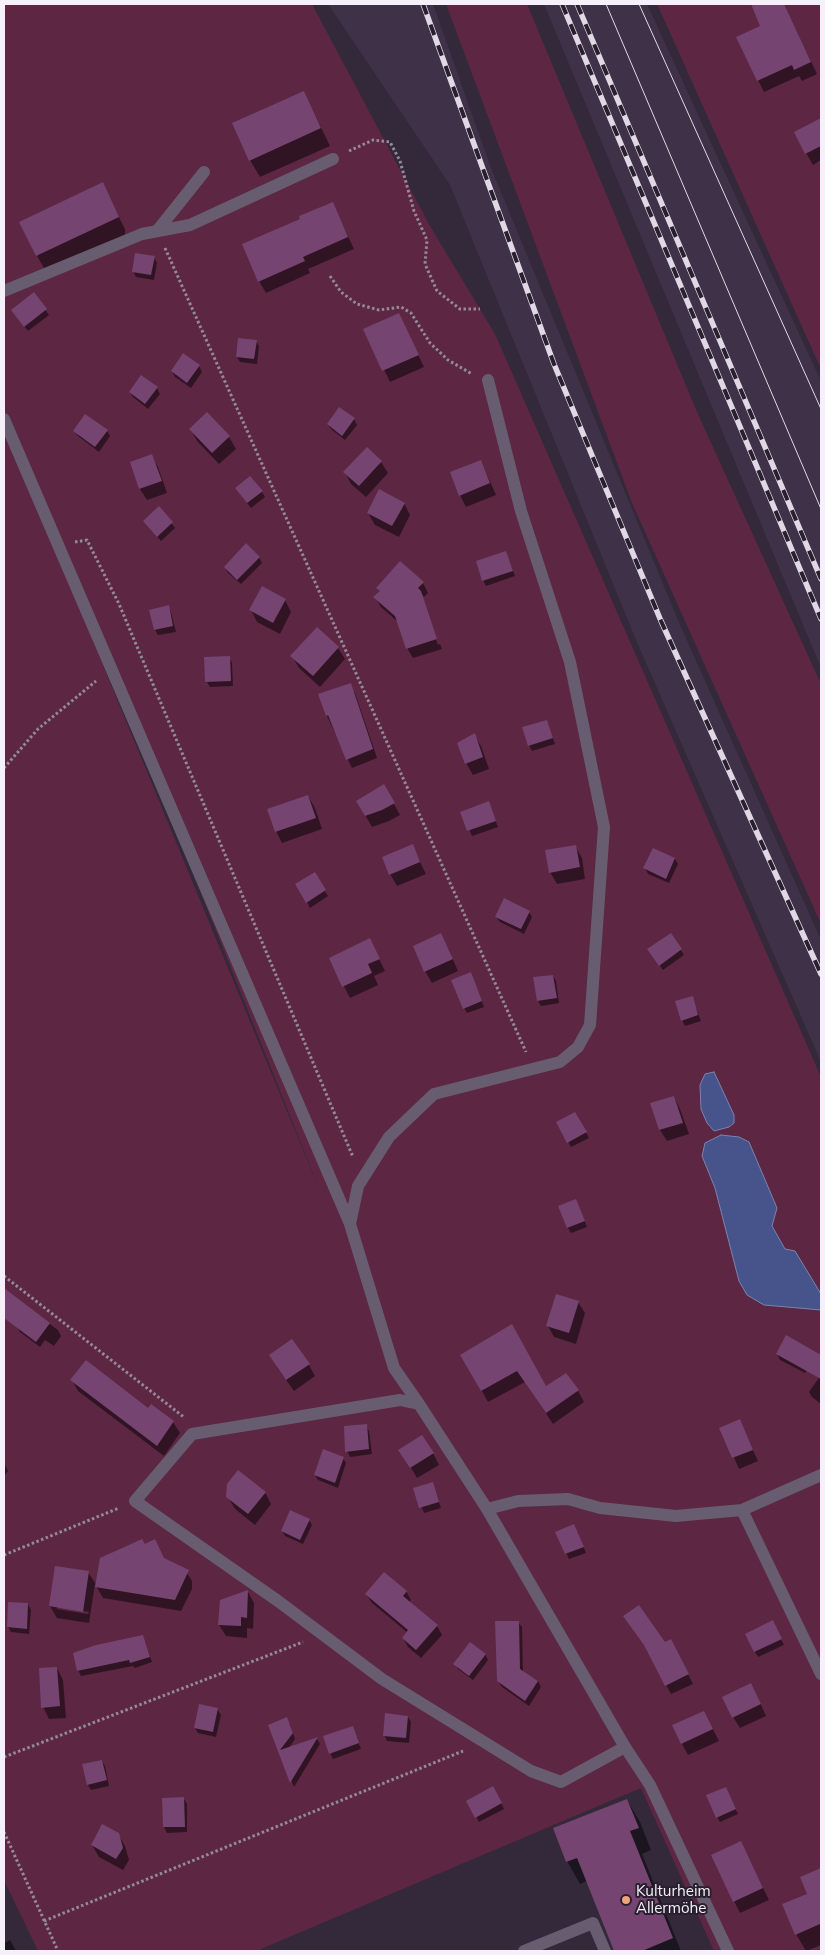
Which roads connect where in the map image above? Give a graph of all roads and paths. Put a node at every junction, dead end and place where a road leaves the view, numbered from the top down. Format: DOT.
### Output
graph roads {
  1 [pos="333,159"];
  2 [pos="204,172"];
  3 [pos="157,232"];
  4 [pos="330,276"];
  5 [pos="4,291"];
  6 [pos="480,309"];
  7 [pos="488,380"];
  8 [pos="4,419"];
  9 [pos="57,543"];
  10 [pos="111,668"];
  11 [pos="4,768"];
  12 [pos="534,1069"];
  13 [pos="363,1178"];
  14 [pos="350,1224"];
  15 [pos="4,1276"];
  16 [pos="418,1404"];
  17 [pos="203,1432"];
  18 [pos="821,1475"];
  19 [pos="134,1501"];
  20 [pos="487,1509"];
  21 [pos="742,1510"];
  22 [pos="4,1556"];
  23 [pos="322,1634"];
  24 [pos="821,1674"];
  25 [pos="484,1742"];
  26 [pos="625,1747"];
  27 [pos="4,1756"];
  28 [pos="4,1832"];
  29 [pos="44,1921"];
  30 [pos="58,1951"];
  31 [pos="524,1951"];
  32 [pos="605,1951"];
  33 [pos="728,1951"];
  1 -- 3 [label="lane"];
  1 -- 6 [label="path"];
  2 -- 3 [label="lane"];
  3 -- 5 [label="lane"];
  3 -- 12 [label="path"];
  4 -- 7 [label="path"];
  7 -- 12 [label="lane"];
  8 -- 9 [label="lane"];
  9 -- 10 [label="lane"];
  9 -- 13 [label="path"];
  10 -- 11 [label="path"];
  10 -- 14 [label="lane"];
  12 -- 13 [label="lane"];
  13 -- 14 [label="lane"];
  14 -- 16 [label="lane"];
  15 -- 17 [label="path"];
  16 -- 17 [label="lane"];
  16 -- 20 [label="lane"];
  17 -- 19 [label="lane"];
  18 -- 21 [label="lane"];
  19 -- 22 [label="path"];
  19 -- 23 [label="lane"];
  20 -- 21 [label="lane"];
  20 -- 26 [label="lane"];
  21 -- 24 [label="lane"];
  23 -- 25 [label="lane"];
  23 -- 27 [label="path"];
  25 -- 26 [label="lane"];
  25 -- 29 [label="path"];
  26 -- 33 [label="lane"];
  28 -- 29 [label="path"];
  29 -- 30 [label="path"];
  31 -- 32 [label="lane"];
}
